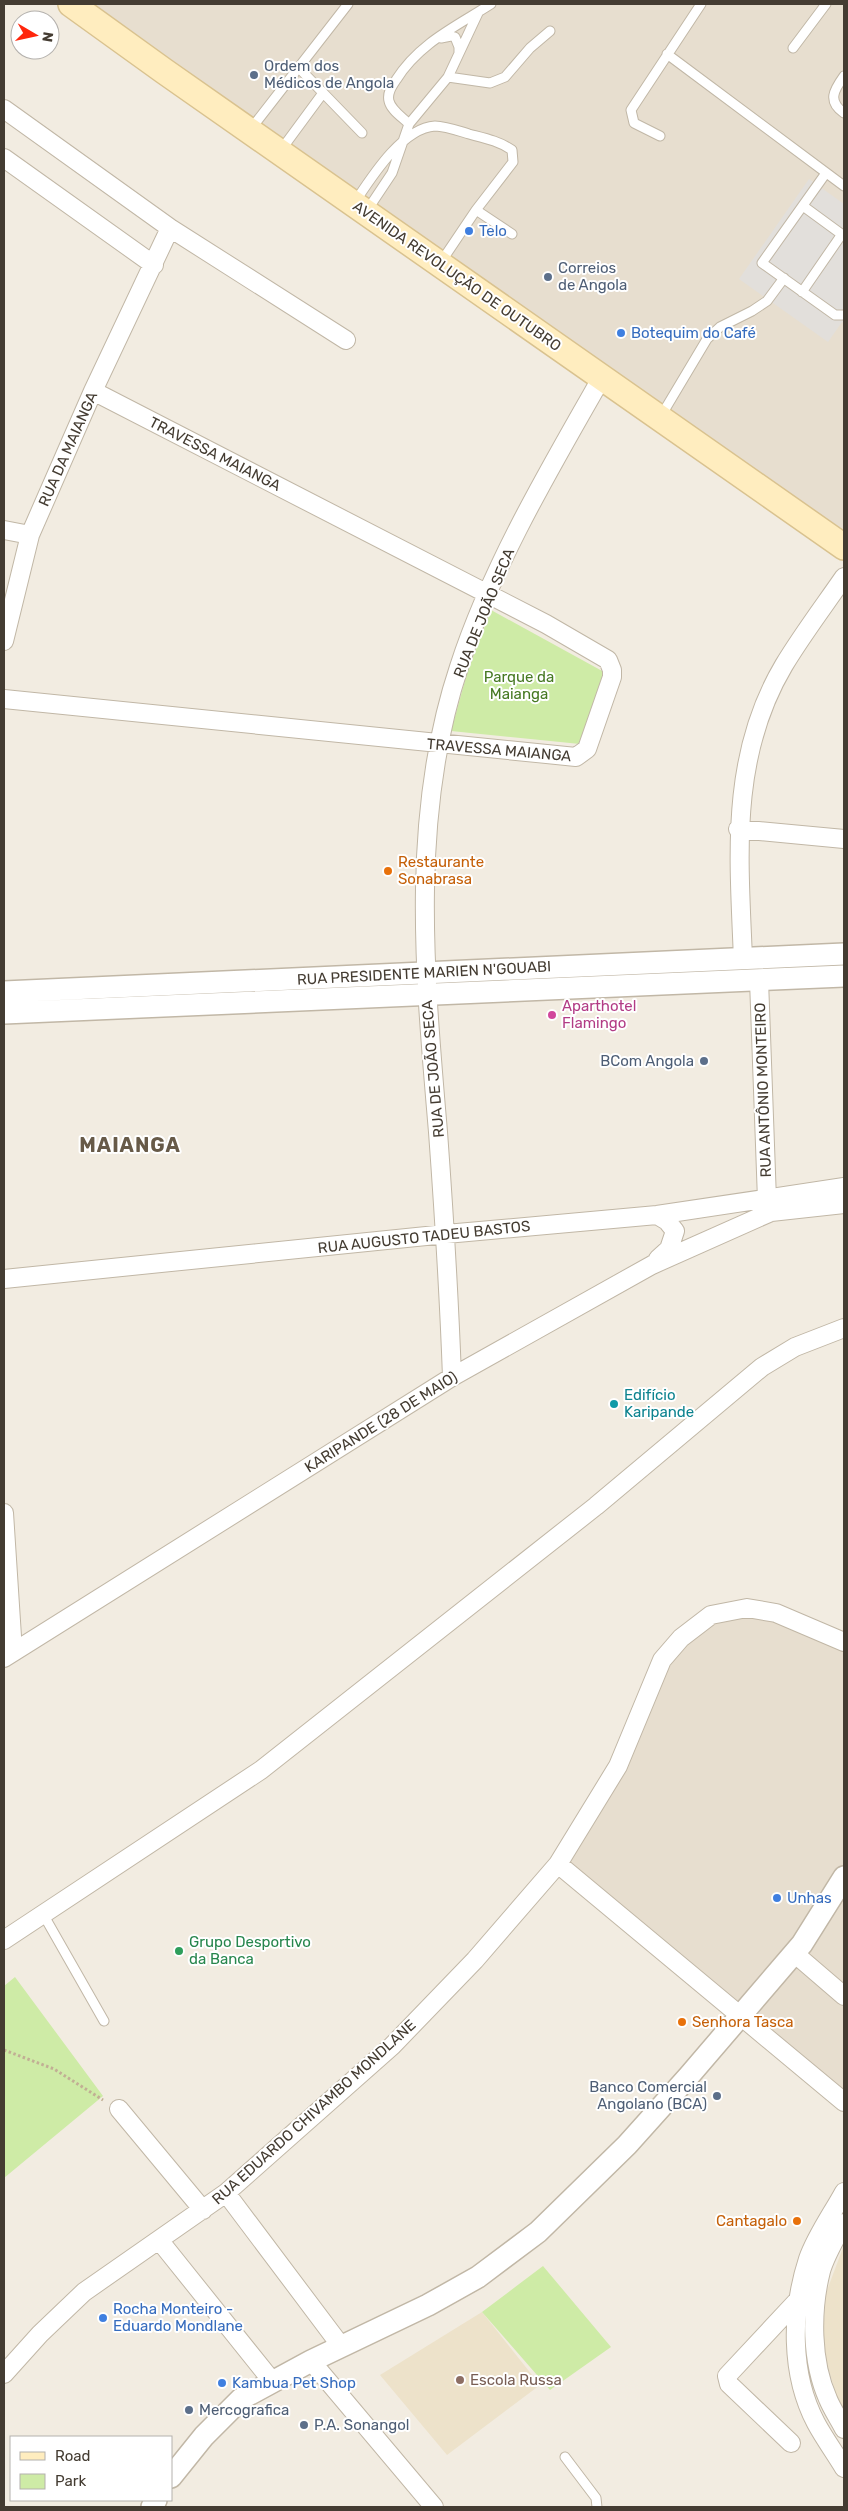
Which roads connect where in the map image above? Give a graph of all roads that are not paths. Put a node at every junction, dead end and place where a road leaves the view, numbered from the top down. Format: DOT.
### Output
graph roads {
  1 [pos="72,4"];
  2 [pos="348,4"];
  3 [pos="491,4"];
  4 [pos="701,4"];
  5 [pos="826,4"];
  6 [pos="478,13"];
  7 [pos="550,31"];
  8 [pos="436,40"];
  9 [pos="793,48"];
  10 [pos="667,54"];
  11 [pos="458,58"];
  12 [pos="298,67"];
  13 [pos="844,76"];
  14 [pos="448,77"];
  15 [pos="322,93"];
  16 [pos="4,109"];
  17 [pos="844,113"];
  18 [pos="409,124"];
  19 [pos="250,131"];
  20 [pos="362,134"];
  21 [pos="660,136"];
  22 [pos="403,142"];
  23 [pos="279,152"];
  24 [pos="4,158"];
  25 [pos="826,173"];
  26 [pos="844,186"];
  27 [pos="803,206"];
  28 [pos="360,208"];
  29 [pos="476,210"];
  30 [pos="170,228"];
  31 [pos="512,234"];
  32 [pos="843,235"];
  33 [pos="440,264"];
  34 [pos="154,265"];
  35 [pos="784,278"];
  36 [pos="802,292"];
  37 [pos="844,314"];
  38 [pos="346,340"];
  39 [pos="602,377"];
  40 [pos="93,391"];
  41 [pos="660,418"];
  42 [pos="4,530"];
  43 [pos="30,535"];
  44 [pos="844,547"];
  45 [pos="844,577"];
  46 [pos="488,594"];
  47 [pos="4,642"];
  48 [pos="4,699"];
  49 [pos="439,745"];
  50 [pos="738,829"];
  51 [pos="844,839"];
  52 [pos="844,954"];
  53 [pos="743,959"];
  54 [pos="426,973"];
  55 [pos="844,976"];
  56 [pos="759,980"];
  57 [pos="4,992"];
  58 [pos="427,996"];
  59 [pos="4,1014"];
  60 [pos="844,1187"];
  61 [pos="844,1204"];
  62 [pos="769,1206"];
  63 [pos="657,1215"];
  64 [pos="446,1234"];
  65 [pos="652,1265"];
  66 [pos="4,1279"];
  67 [pos="844,1328"];
  68 [pos="452,1377"];
  69 [pos="4,1513"];
  70 [pos="844,1642"];
  71 [pos="8,1655"];
  72 [pos="558,1864"];
  73 [pos="844,1877"];
  74 [pos="43,1914"];
  75 [pos="4,1940"];
  76 [pos="794,1953"];
  77 [pos="844,1996"];
  78 [pos="741,2014"];
  79 [pos="104,2021"];
  80 [pos="844,2102"];
  81 [pos="119,2109"];
  82 [pos="844,2192"];
  83 [pos="226,2193"];
  84 [pos="203,2210"];
  85 [pos="844,2223"];
  86 [pos="160,2240"];
  87 [pos="797,2300"];
  88 [pos="815,2327"];
  89 [pos="796,2330"];
  90 [pos="341,2346"];
  91 [pos="311,2361"];
  92 [pos="5,2367"];
  93 [pos="272,2381"];
  94 [pos="844,2429"];
  95 [pos="790,2443"];
  96 [pos="565,2457"];
  97 [pos="844,2468"];
  98 [pos="172,2476"];
  99 [pos="434,2507"];
  100 [pos="597,2507"];
  1 -- 19 [label="main road, AVENIDA REVOLUÇÃO DE OUTUBRO"];
  2 -- 12 [label="lane"];
  3 -- 6 [label="lane"];
  4 -- 10 [label="lane"];
  5 -- 9 [label="lane"];
  6 -- 8 [label="lane"];
  6 -- 11 [label="lane"];
  7 -- 14 [label="lane"];
  8 -- 11 [label="lane"];
  8 -- 18 [label="lane"];
  10 -- 21 [label="lane"];
  10 -- 25 [label="lane"];
  11 -- 14 [label="lane"];
  12 -- 15 [label="lane"];
  12 -- 19 [label="lane"];
  13 -- 17 [label="lane"];
  14 -- 18 [label="lane"];
  15 -- 20 [label="lane"];
  15 -- 23 [label="lane"];
  16 -- 30 [label="street"];
  18 -- 22 [label="lane"];
  19 -- 23 [label="main road, AVENIDA REVOLUÇÃO DE OUTUBRO"];
  22 -- 28 [label="lane"];
  22 -- 28 [label="lane"];
  22 -- 29 [label="lane"];
  23 -- 28 [label="main road, AVENIDA REVOLUÇÃO DE OUTUBRO"];
  24 -- 34 [label="street"];
  25 -- 26 [label="lane"];
  25 -- 27 [label="lane"];
  27 -- 32 [label="lane"];
  27 -- 35 [label="lane"];
  28 -- 33 [label="main road, AVENIDA REVOLUÇÃO DE OUTUBRO"];
  29 -- 31 [label="lane"];
  29 -- 33 [label="lane"];
  30 -- 34 [label="street, RUA DA MAIANGA"];
  30 -- 38 [label="street"];
  32 -- 36 [label="lane"];
  33 -- 39 [label="main road, AVENIDA REVOLUÇÃO DE OUTUBRO"];
  34 -- 40 [label="street, RUA DA MAIANGA"];
  35 -- 36 [label="lane"];
  35 -- 41 [label="lane"];
  36 -- 37 [label="lane"];
  39 -- 41 [label="main road, AVENIDA REVOLUÇÃO DE OUTUBRO"];
  39 -- 46 [label="street, RUA DE JOÃO SECA"];
  40 -- 43 [label="street, RUA DA MAIANGA"];
  40 -- 46 [label="street, TRAVESSA MAIANGA"];
  41 -- 44 [label="main road, AVENIDA REVOLUÇÃO DE OUTUBRO"];
  42 -- 43 [label="street"];
  43 -- 47 [label="street, RUA DA MAIANGA"];
  45 -- 50 [label="street"];
  46 -- 49 [label="street, RUA DE JOÃO SECA"];
  46 -- 49 [label="street, TRAVESSA MAIANGA"];
  48 -- 49 [label="street, TRAVESSA MAIANGA"];
  49 -- 54 [label="street, RUA DE JOÃO SECA"];
  50 -- 51 [label="street"];
  50 -- 53 [label="street"];
  52 -- 53 [label="street, RUA PRESIDENTE MARIEN N'GOUABI"];
  53 -- 54 [label="street, RUA PRESIDENTE MARIEN N'GOUABI"];
  54 -- 57 [label="street, RUA PRESIDENTE MARIEN N'GOUABI"];
  54 -- 58 [label="street, RUA DE JOÃO SECA"];
  55 -- 56 [label="street, RUA PRESIDENTE MARIEN N'GOUABI"];
  56 -- 58 [label="street, RUA PRESIDENTE MARIEN N'GOUABI"];
  56 -- 62 [label="street, RUA ANTÔNIO MONTEIRO"];
  58 -- 59 [label="street, RUA PRESIDENTE MARIEN N'GOUABI"];
  58 -- 64 [label="street, RUA DE JOÃO SECA"];
  60 -- 62 [label="street, RUA AUGUSTO TADEU BASTOS"];
  61 -- 62 [label="street, RUA AUGUSTO TADEU BASTOS"];
  62 -- 63 [label="street, RUA AUGUSTO TADEU BASTOS"];
  62 -- 65 [label="street, KARIPANDE (28 DE MAIO)"];
  63 -- 64 [label="street, RUA AUGUSTO TADEU BASTOS"];
  63 -- 65 [label="street"];
  64 -- 66 [label="street, RUA AUGUSTO TADEU BASTOS"];
  64 -- 68 [label="street, RUA DE JOÃO SECA"];
  65 -- 68 [label="street, KARIPANDE (28 DE MAIO)"];
  67 -- 74 [label="street"];
  68 -- 71 [label="street, KARIPANDE (28 DE MAIO)"];
  69 -- 71 [label="street"];
  70 -- 72 [label="street, RUA EDUARDO CHIVAMBO MONDLANE"];
  72 -- 78 [label="street"];
  72 -- 83 [label="street, RUA EDUARDO CHIVAMBO MONDLANE"];
  73 -- 76 [label="street"];
  74 -- 75 [label="street"];
  74 -- 79 [label="lane"];
  76 -- 77 [label="street"];
  76 -- 78 [label="street"];
  78 -- 80 [label="street"];
  78 -- 90 [label="street"];
  81 -- 84 [label="street"];
  82 -- 87 [label="street"];
  83 -- 84 [label="street, RUA EDUARDO CHIVAMBO MONDLANE"];
  83 -- 90 [label="street"];
  84 -- 86 [label="street, RUA EDUARDO CHIVAMBO MONDLANE"];
  85 -- 88 [label="street"];
  86 -- 92 [label="street, RUA EDUARDO CHIVAMBO MONDLANE"];
  86 -- 93 [label="street"];
  87 -- 89 [label="street"];
  87 -- 95 [label="street"];
  88 -- 89 [label="street"];
  88 -- 94 [label="street"];
  89 -- 97 [label="street"];
  90 -- 91 [label="street"];
  91 -- 93 [label="street"];
  91 -- 99 [label="street"];
  93 -- 98 [label="street"];
  96 -- 100 [label="lane"];
}
